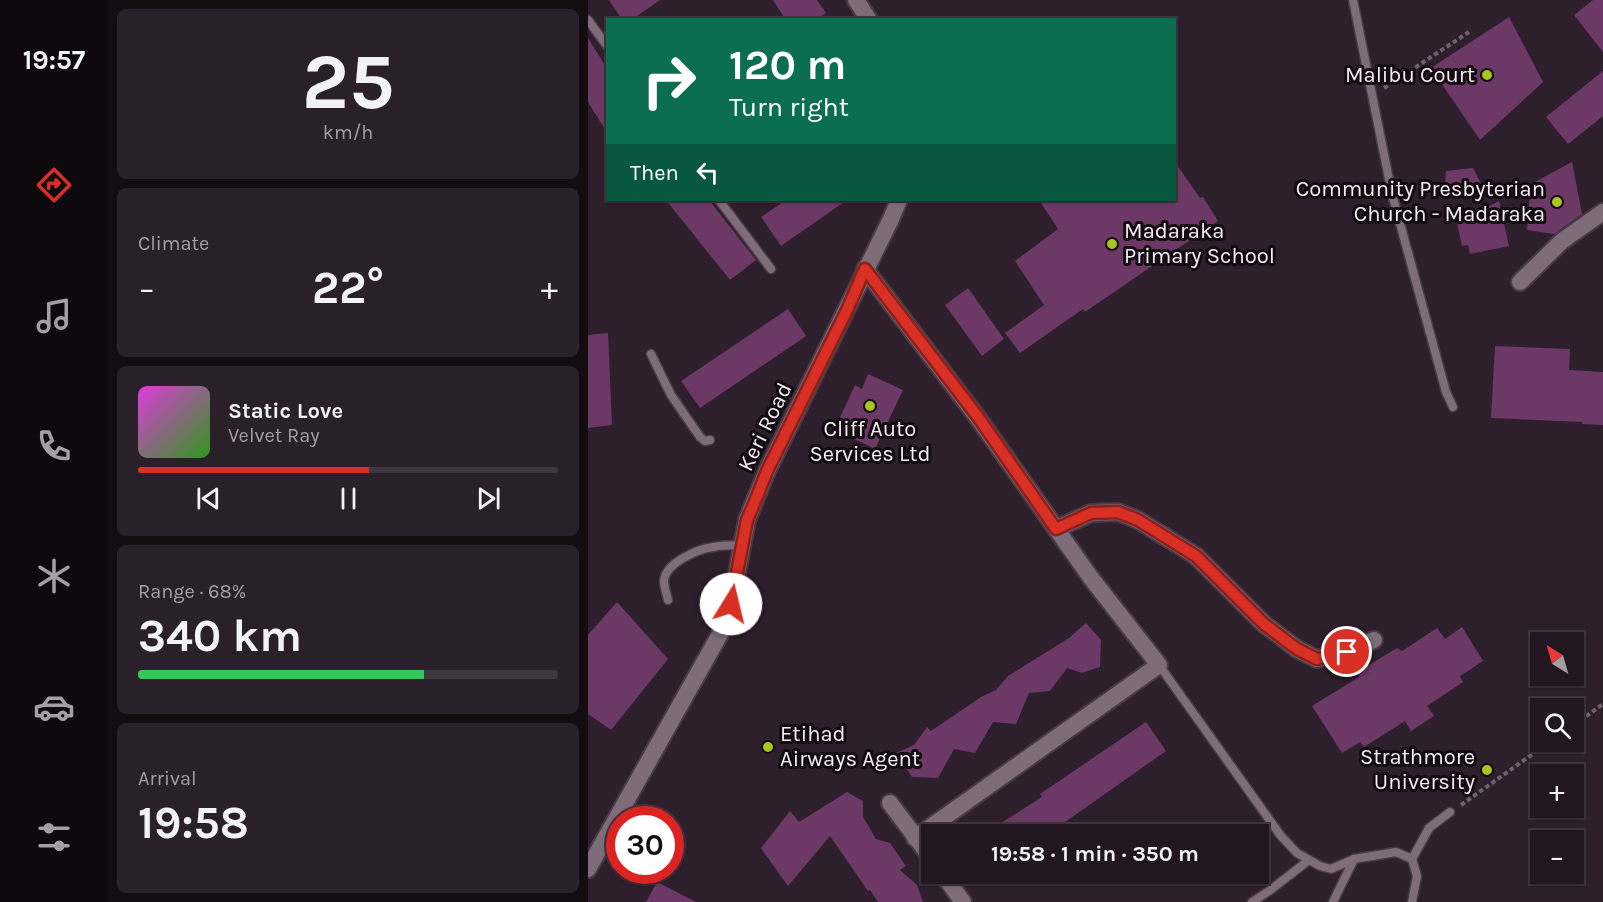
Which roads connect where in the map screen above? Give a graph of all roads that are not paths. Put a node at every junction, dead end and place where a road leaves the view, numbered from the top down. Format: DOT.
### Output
graph roads {
  1 [pos="856,0"];
  2 [pos="1353,0"];
  3 [pos="868,18"];
  4 [pos="588,20"];
  5 [pos="606,44"];
  6 [pos="720,201"];
  7 [pos="899,201"];
  8 [pos="1603,212"];
  9 [pos="771,269"];
  10 [pos="865,269"];
  11 [pos="1520,282"];
  12 [pos="651,354"];
  13 [pos="1453,407"];
  14 [pos="710,440"];
  15 [pos="1056,529"];
  16 [pos="742,545"];
  17 [pos="668,600"];
  18 [pos="1374,640"];
  19 [pos="1159,665"];
  20 [pos="890,803"];
  21 [pos="1450,812"];
  22 [pos="915,838"];
  23 [pos="921,845"];
  24 [pos="1412,859"];
  25 [pos="1309,860"];
  26 [pos="1354,860"];
  27 [pos="588,869"];
  28 [pos="950,884"];
  29 [pos="963,902"];
  30 [pos="1252,902"];
  31 [pos="1333,902"];
  32 [pos="1412,902"];
  1 -- 3 [label="street"];
  2 -- 13 [label="lane"];
  4 -- 5 [label="lane"];
  6 -- 9 [label="lane"];
  7 -- 10 [label="street, Keri Road"];
  8 -- 11 [label="street"];
  10 -- 15 [label="street"];
  10 -- 16 [label="street, Keri Road"];
  12 -- 14 [label="lane"];
  15 -- 18 [label="street"];
  15 -- 19 [label="street"];
  16 -- 17 [label="lane"];
  16 -- 27 [label="street, Keri Road"];
  19 -- 22 [label="street"];
  19 -- 25 [label="lane"];
  20 -- 22 [label="street"];
  21 -- 24 [label="lane"];
  22 -- 23 [label="street"];
  24 -- 26 [label="lane"];
  24 -- 32 [label="lane"];
  25 -- 26 [label="lane"];
  25 -- 30 [label="lane"];
  26 -- 31 [label="lane"];
  28 -- 29 [label="street"];
}
